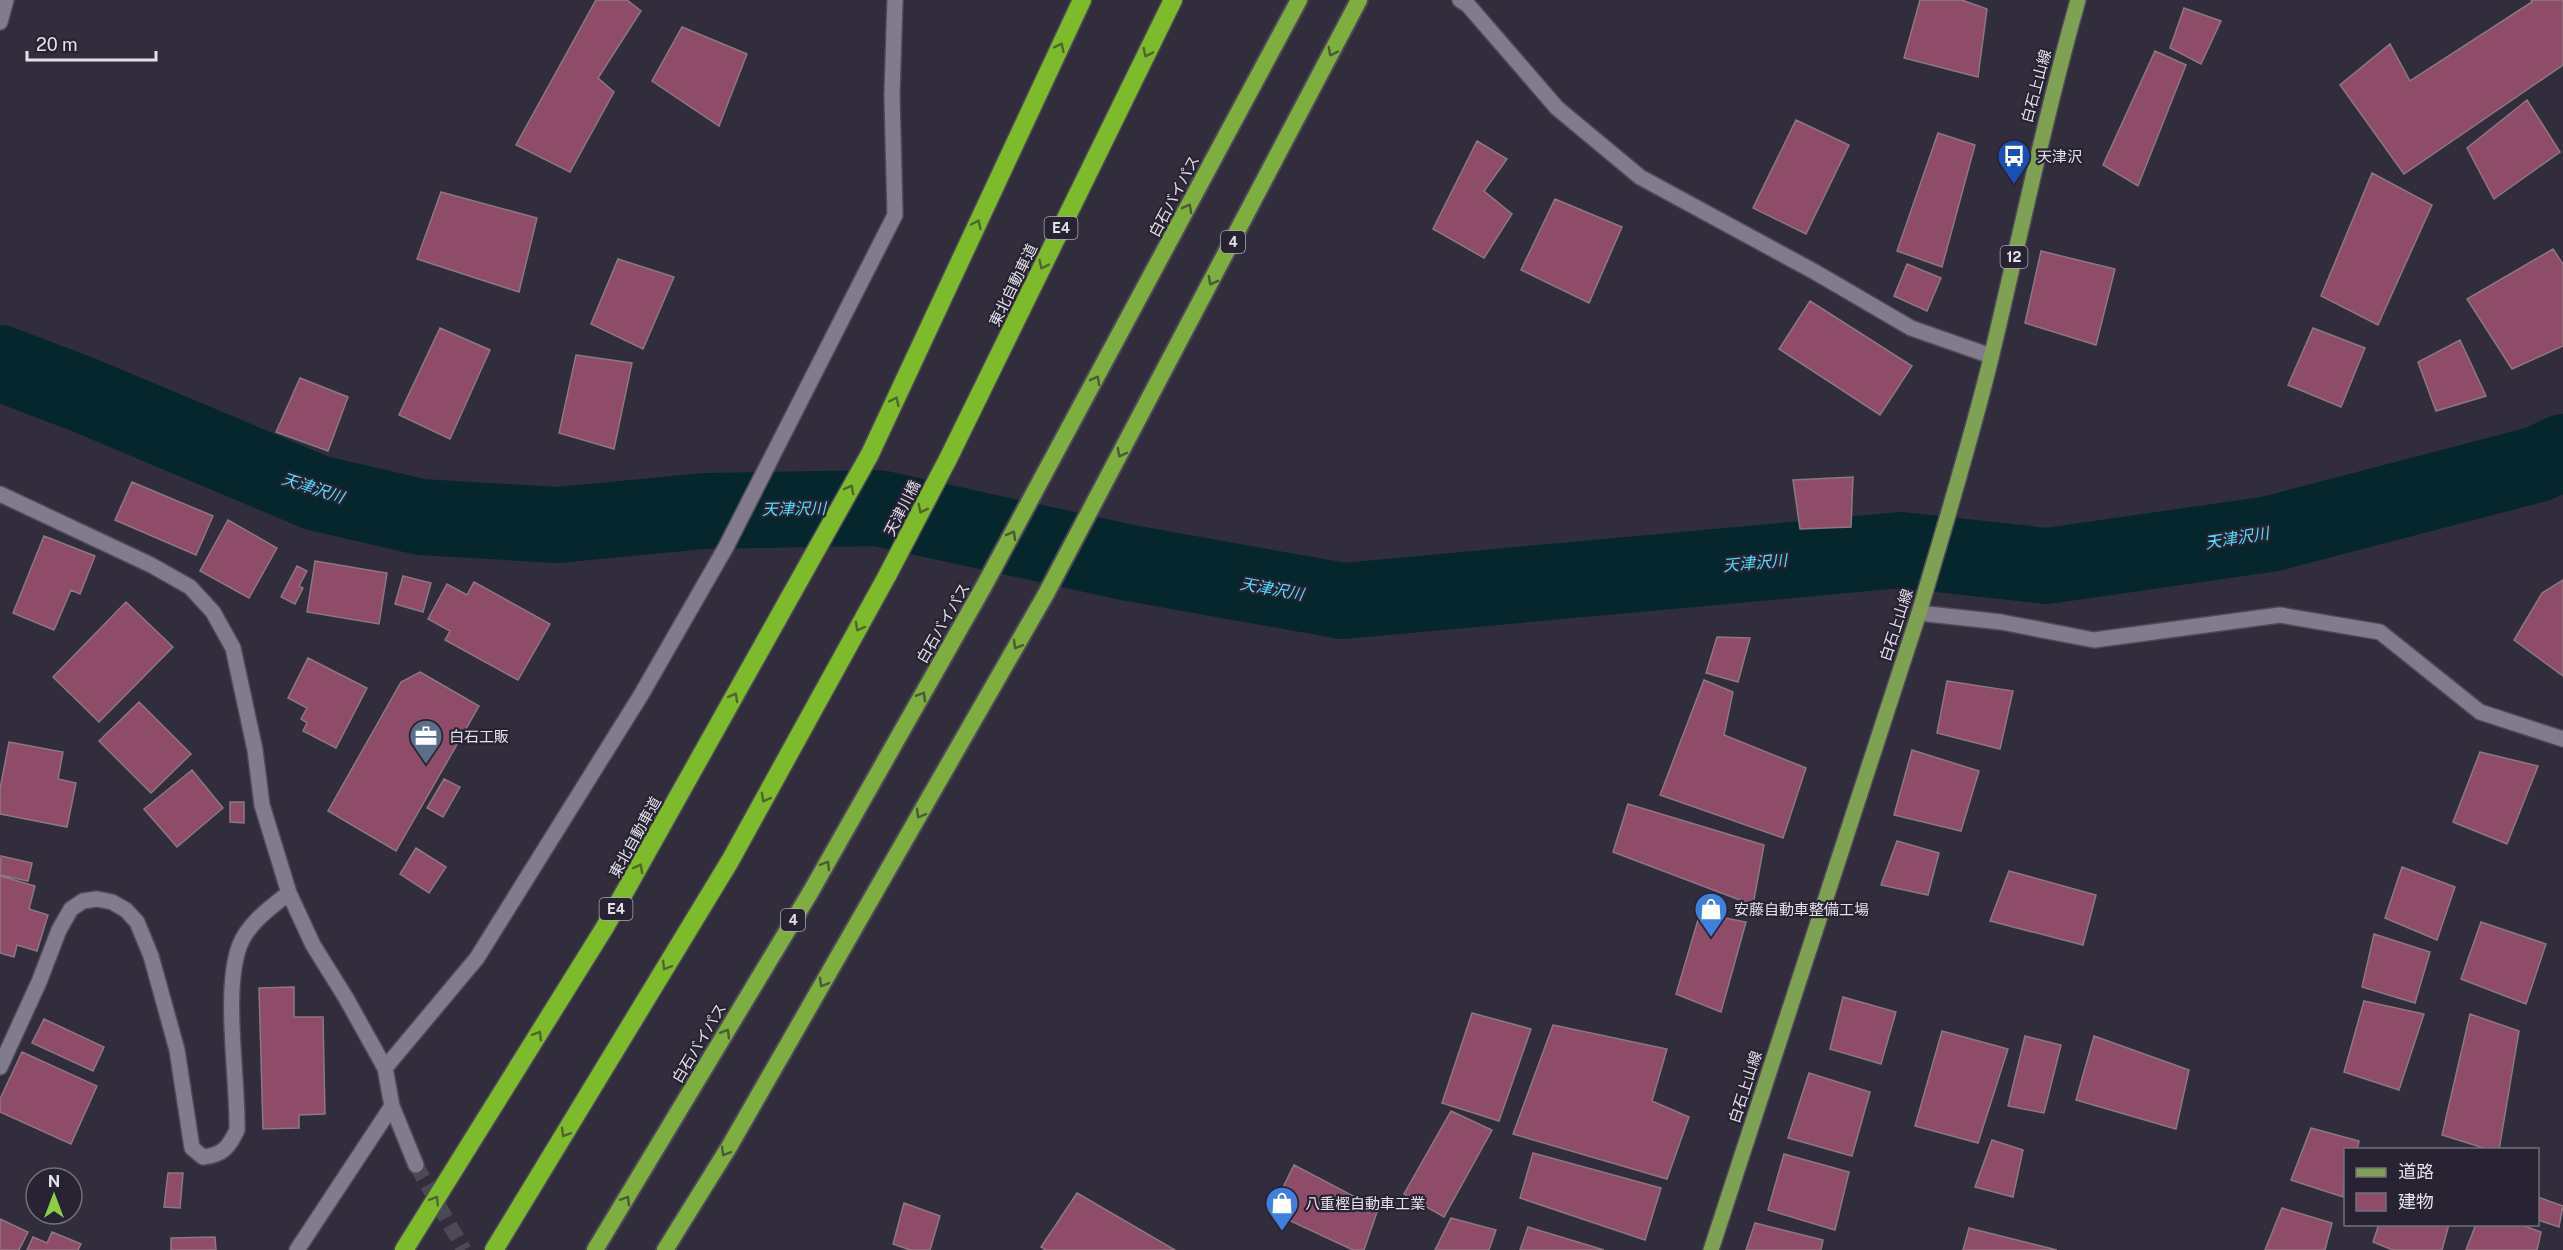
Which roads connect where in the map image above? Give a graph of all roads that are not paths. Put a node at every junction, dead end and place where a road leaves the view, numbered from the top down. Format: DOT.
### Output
graph roads {
  1 [pos="6,0"];
  2 [pos="895,0"];
  3 [pos="1082,0"];
  4 [pos="1173,0"];
  5 [pos="1299,0"];
  6 [pos="1359,0"];
  7 [pos="1460,0"];
  8 [pos="2078,0"];
  9 [pos="0,22"];
  10 [pos="1991,356"];
  11 [pos="949,457"];
  12 [pos="0,494"];
  13 [pos="1918,613"];
  14 [pos="2563,739"];
  15 [pos="289,893"];
  16 [pos="0,1067"];
  17 [pos="385,1068"];
  18 [pos="392,1106"];
  19 [pos="416,1165"];
  20 [pos="297,1250"];
  21 [pos="404,1250"];
  22 [pos="494,1250"];
  23 [pos="595,1250"];
  24 [pos="665,1250"];
  25 [pos="1710,1250"];
  1 -- 9 [label="street"];
  2 -- 17 [label="street"];
  21 -- 3 [label="highway, 東北自動車道 / E4, one-way"];
  4 -- 11 [label="highway, 東北自動車道 / E4, one-way"];
  23 -- 5 [label="highway, 白石バイパス / 4, one-way"];
  6 -- 24 [label="highway, 4, one-way"];
  7 -- 10 [label="street"];
  8 -- 10 [label="main road, 白石上山線 / 12"];
  10 -- 13 [label="main road, 白石上山線 / 12"];
  11 -- 22 [label="highway, 天津川橋 / E4, one-way"];
  12 -- 15 [label="street"];
  13 -- 14 [label="street"];
  13 -- 25 [label="main road, 白石上山線 / 12"];
  15 -- 16 [label="street"];
  15 -- 17 [label="street"];
  17 -- 18 [label="street"];
  18 -- 19 [label="street"];
  18 -- 20 [label="street"];
}
